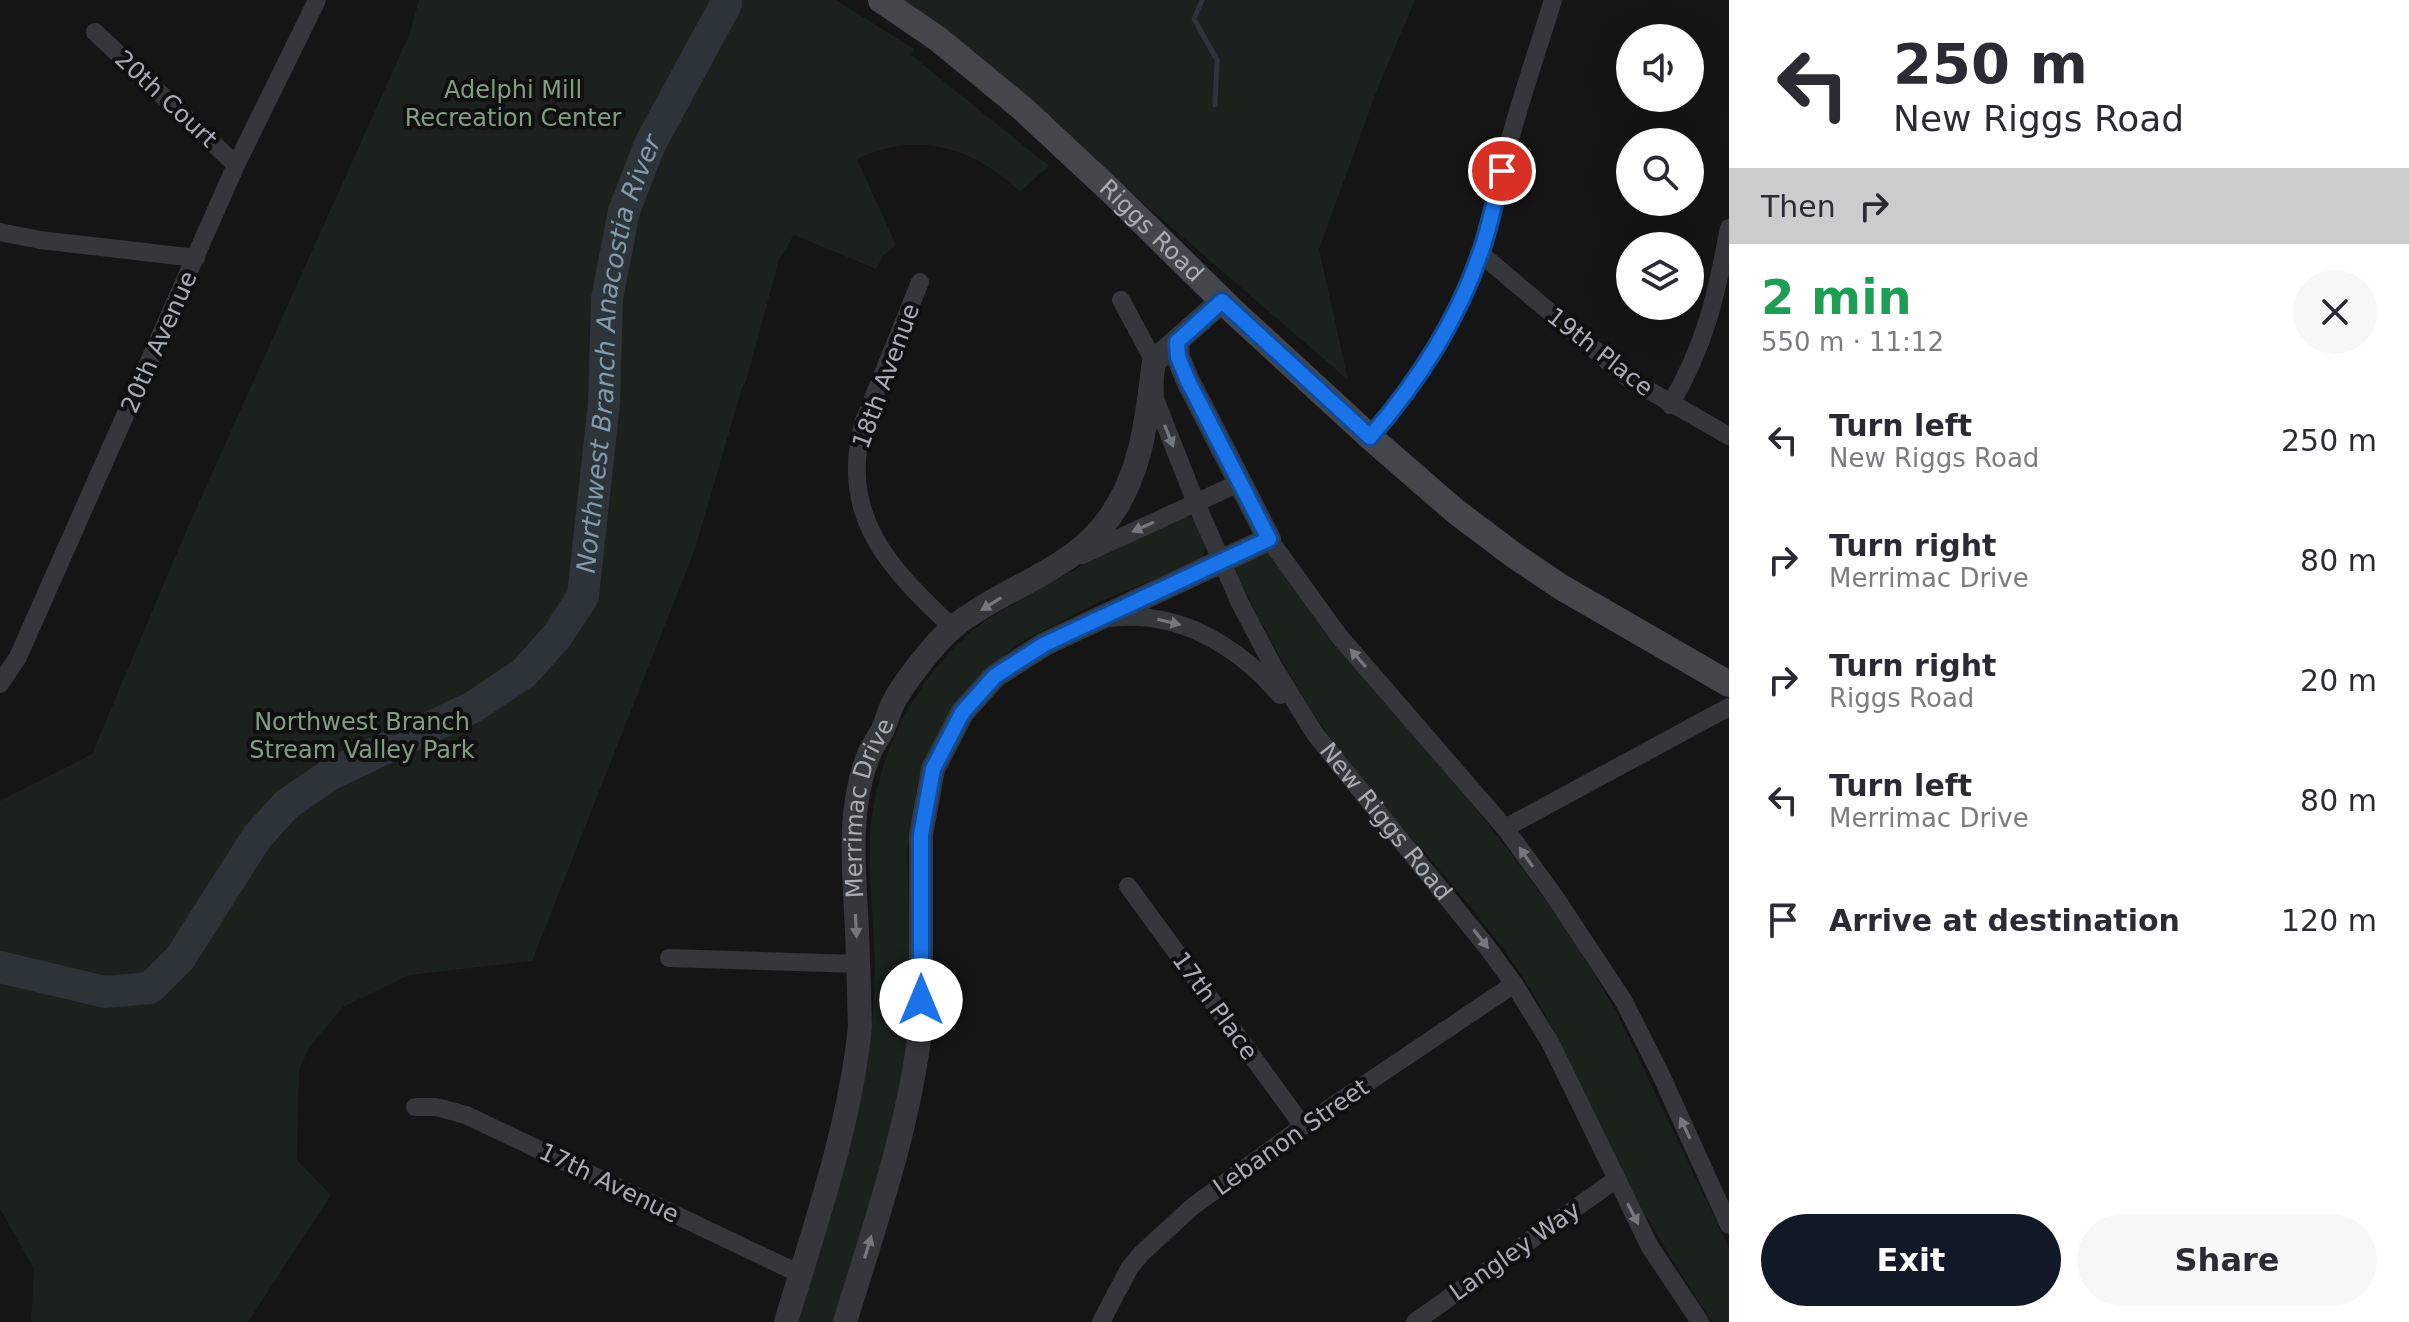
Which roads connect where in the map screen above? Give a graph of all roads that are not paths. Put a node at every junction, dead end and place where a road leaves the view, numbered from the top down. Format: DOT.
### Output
graph roads {
  1 [pos="317,0"];
  2 [pos="881,0"];
  3 [pos="1553,0"];
  4 [pos="95,32"];
  5 [pos="236,165"];
  6 [pos="1729,228"];
  7 [pos="0,232"];
  8 [pos="1481,254"];
  9 [pos="196,258"];
  10 [pos="920,282"];
  11 [pos="1121,300"];
  12 [pos="1222,301"];
  13 [pos="1177,342"];
  14 [pos="1154,361"];
  15 [pos="1670,405"];
  16 [pos="1729,436"];
  17 [pos="1370,437"];
  18 [pos="1239,483"];
  19 [pos="1196,503"];
  20 [pos="1269,539"];
  21 [pos="1221,561"];
  22 [pos="1059,565"];
  23 [pos="1092,622"];
  24 [pos="953,628"];
  25 [pos="0,684"];
  26 [pos="1729,684"];
  27 [pos="1729,707"];
  28 [pos="1315,734"];
  29 [pos="1505,828"];
  30 [pos="1128,886"];
  31 [pos="669,958"];
  32 [pos="858,964"];
  33 [pos="1514,984"];
  34 [pos="415,1107"];
  35 [pos="1303,1126"];
  36 [pos="1615,1180"];
  37 [pos="1729,1225"];
  38 [pos="800,1274"];
  39 [pos="786,1322"];
  40 [pos="845,1322"];
  41 [pos="1101,1322"];
  42 [pos="1415,1322"];
  43 [pos="1700,1322"];
  1 -- 5 [label="street, 20th Avenue"];
  2 -- 12 [label="main road, Riggs Road"];
  3 -- 8 [label="street"];
  4 -- 5 [label="street, 20th Court"];
  5 -- 9 [label="street, 20th Avenue"];
  6 -- 15 [label="street"];
  7 -- 9 [label="street"];
  8 -- 15 [label="street, 19th Place"];
  8 -- 17 [label="street"];
  9 -- 25 [label="street, 20th Avenue"];
  10 -- 24 [label="street, 18th Avenue"];
  11 -- 14 [label="street, New Riggs Road"];
  12 -- 13 [label="street"];
  12 -- 17 [label="main road, Riggs Road"];
  13 -- 14 [label="street"];
  13 -- 18 [label="street"];
  14 -- 19 [label="street, New Riggs Road, one-way"];
  14 -- 22 [label="street"];
  15 -- 16 [label="street, 19th Place"];
  17 -- 26 [label="main road, Riggs Road"];
  18 -- 19 [label="street, Merrimac Drive"];
  18 -- 20 [label="street"];
  19 -- 21 [label="street, New Riggs Road"];
  19 -- 22 [label="street, Merrimac Drive, one-way"];
  20 -- 21 [label="street, Merrimac Drive"];
  29 -- 20 [label="street, one-way"];
  21 -- 23 [label="street, Merrimac Drive"];
  21 -- 28 [label="street, New Riggs Road"];
  22 -- 24 [label="street, Merrimac Drive, one-way"];
  23 -- 28 [label="street, one-way"];
  40 -- 23 [label="street, Merrimac Drive, one-way"];
  24 -- 32 [label="street, Merrimac Drive, one-way"];
  27 -- 29 [label="street"];
  28 -- 33 [label="street, New Riggs Road, one-way"];
  37 -- 29 [label="street, one-way"];
  30 -- 35 [label="street, 17th Place"];
  31 -- 32 [label="street"];
  32 -- 38 [label="street, Merrimac Drive"];
  33 -- 35 [label="street, Lebanon Street"];
  33 -- 36 [label="street, New Riggs Road"];
  34 -- 38 [label="street, 17th Avenue"];
  35 -- 41 [label="street, Lebanon Street"];
  36 -- 42 [label="street, Langley Way"];
  36 -- 43 [label="street, New Riggs Road, one-way"];
  38 -- 39 [label="street, Merrimac Drive"];
}
